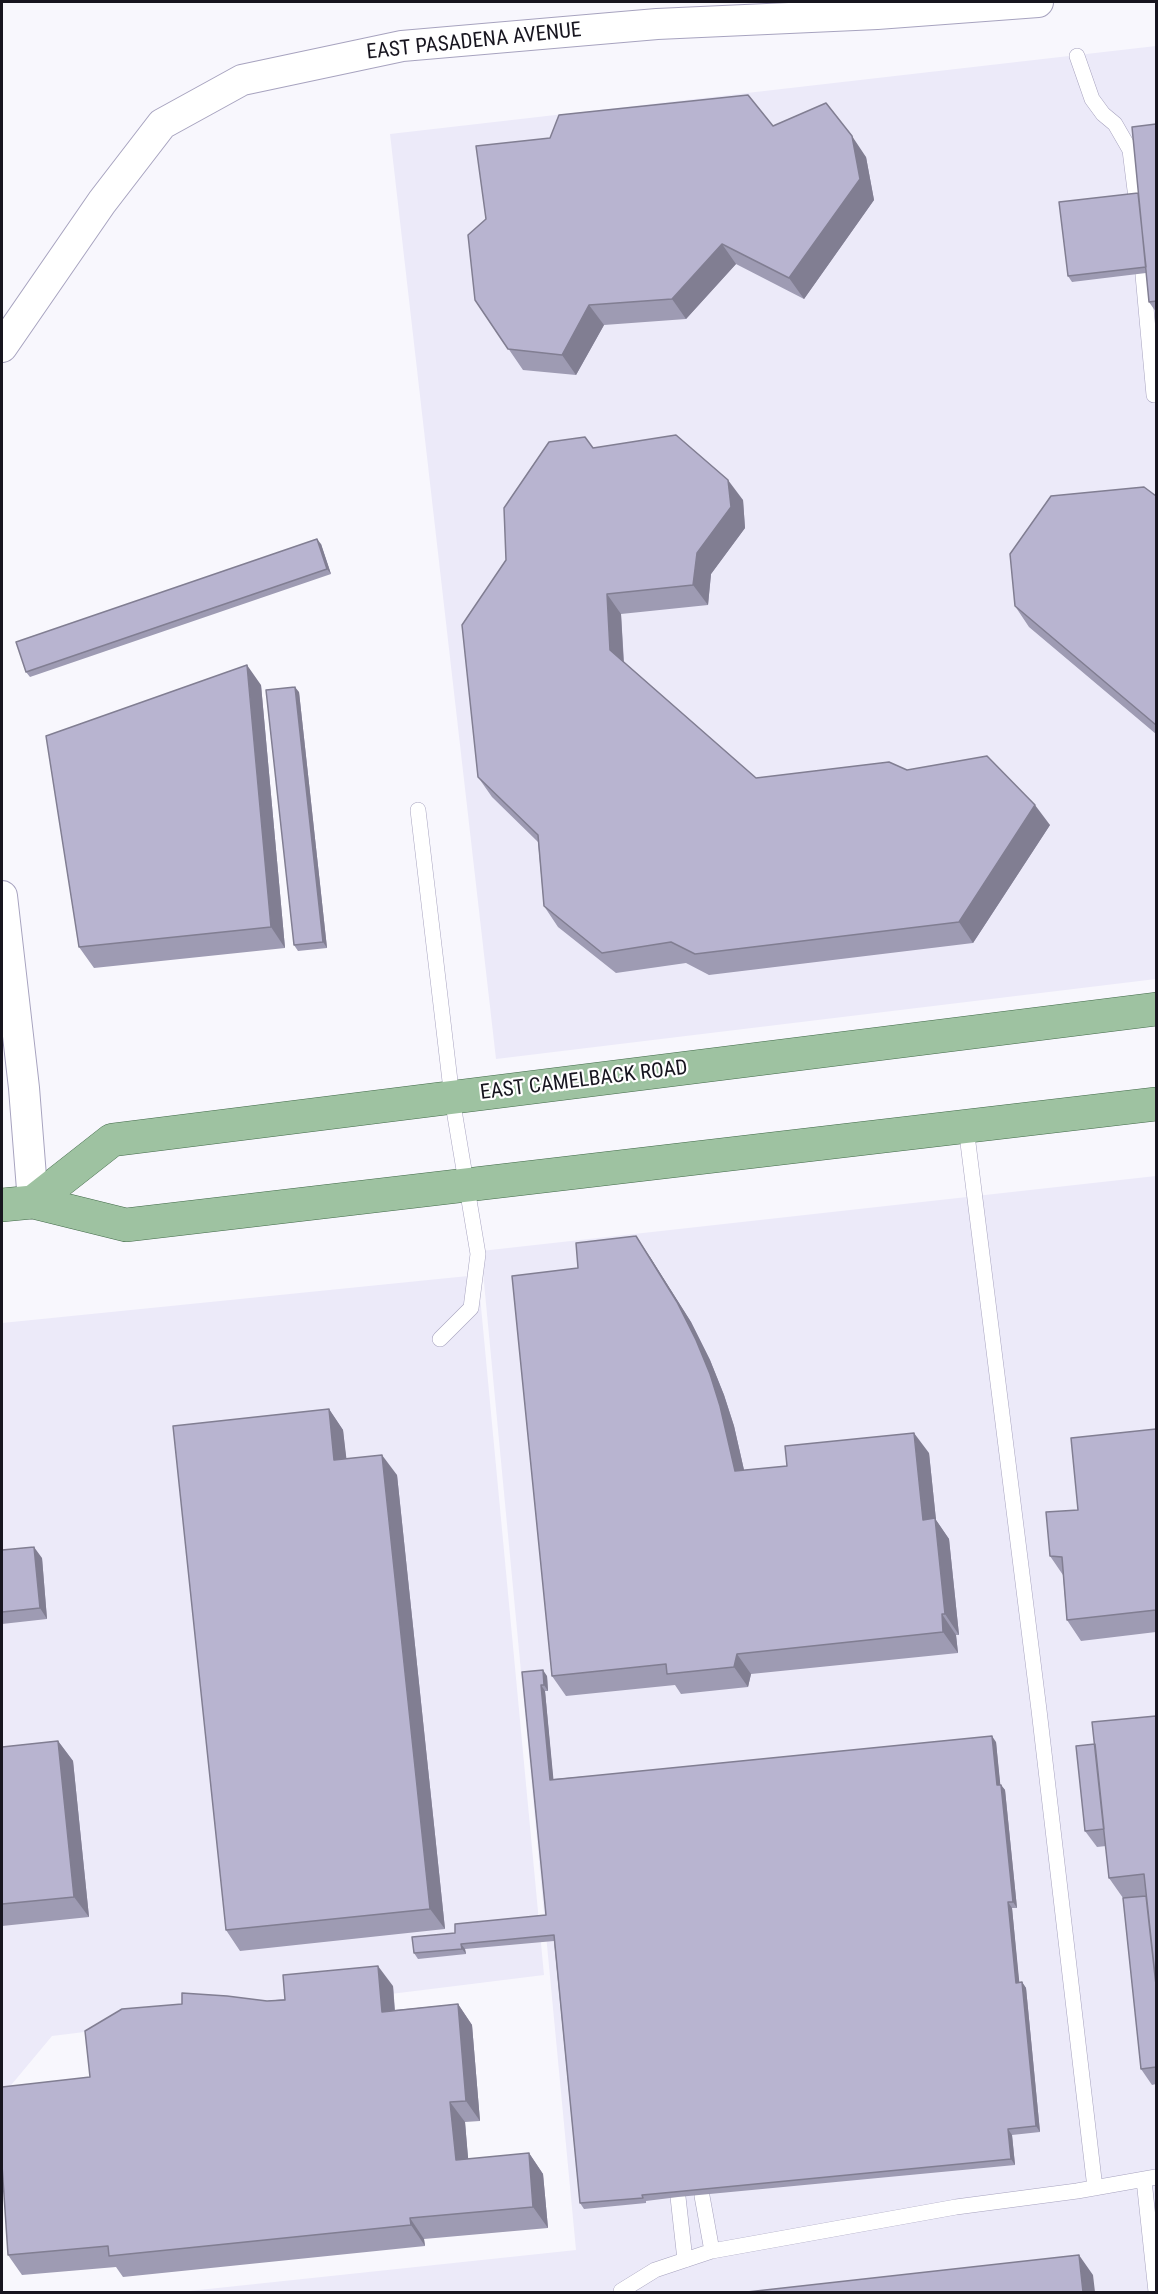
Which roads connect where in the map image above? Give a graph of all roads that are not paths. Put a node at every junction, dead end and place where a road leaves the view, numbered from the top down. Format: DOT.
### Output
graph roads {
  1 [pos="1038,2"];
  2 [pos="1077,56"];
  3 [pos="2,347"];
  4 [pos="1154,394"];
  5 [pos="418,810"];
  6 [pos="2,896"];
  7 [pos="1156,1009"];
  8 [pos="452,1098"];
  9 [pos="1156,1104"];
  10 [pos="966,1127"];
  11 [pos="468,1186"];
  12 [pos="17,1204"];
  13 [pos="440,1339"];
  14 [pos="1150,2178"];
  15 [pos="1095,2188"];
  16 [pos="702,2196"];
  17 [pos="678,2198"];
  18 [pos="712,2251"];
  19 [pos="685,2260"];
  20 [pos="621,2291"];
  21 [pos="1156,2292"];
  1 -- 3 [label="street, EAST PASADENA AVENUE"];
  2 -- 4 [label="lane"];
  5 -- 8 [label="lane"];
  6 -- 12 [label="street"];
  7 -- 8 [label="main road, EAST CAMELBACK ROAD"];
  8 -- 11 [label="lane"];
  8 -- 12 [label="main road, EAST CAMELBACK ROAD"];
  9 -- 10 [label="main road"];
  10 -- 11 [label="main road"];
  10 -- 15 [label="lane"];
  11 -- 12 [label="main road"];
  11 -- 13 [label="lane"];
  14 -- 15 [label="lane"];
  14 -- 21 [label="lane"];
  15 -- 18 [label="lane"];
  16 -- 18 [label="lane"];
  17 -- 19 [label="lane"];
  18 -- 19 [label="lane"];
  19 -- 20 [label="lane"];
}
